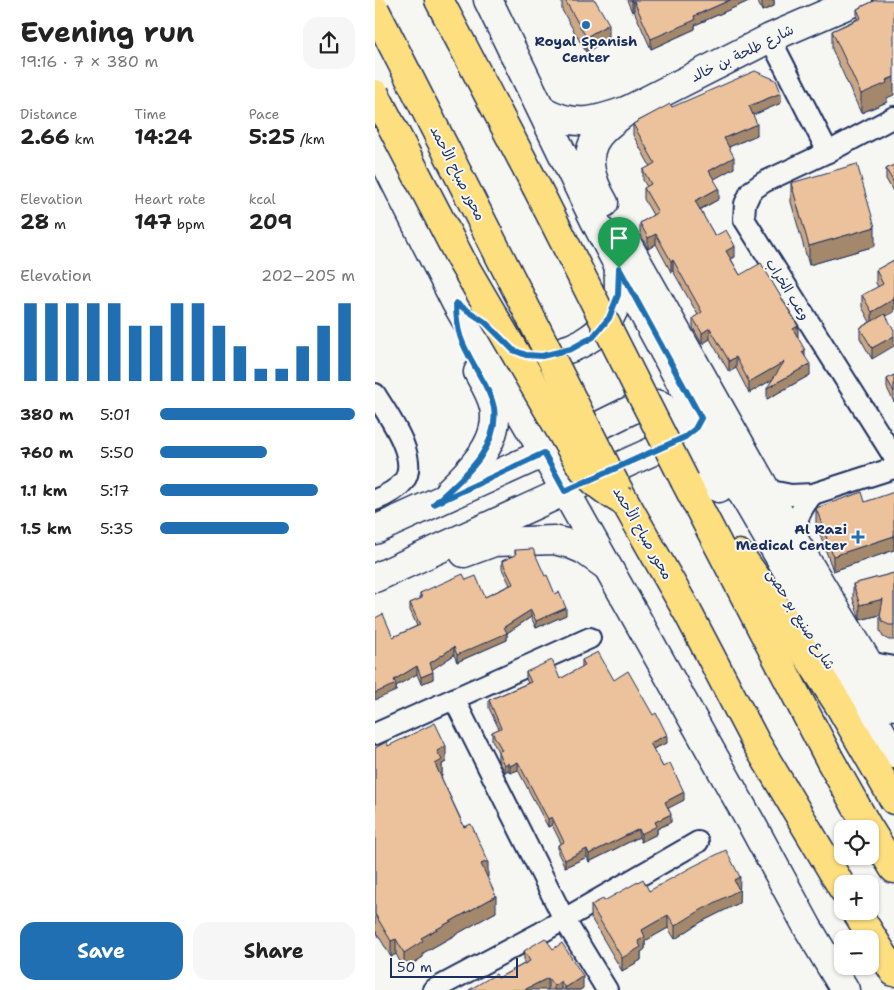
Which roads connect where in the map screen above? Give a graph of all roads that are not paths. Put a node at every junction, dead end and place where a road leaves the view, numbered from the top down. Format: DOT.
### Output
graph roads {
  1 [pos="439,0"];
  2 [pos="858,0"];
  3 [pos="493,5"];
  4 [pos="375,10"];
  5 [pos="770,38"];
  6 [pos="375,94"];
  7 [pos="542,110"];
  8 [pos="628,110"];
  9 [pos="894,117"];
  10 [pos="375,142"];
  11 [pos="828,152"];
  12 [pos="619,268"];
  13 [pos="456,303"];
  14 [pos="375,394"];
  15 [pos="693,428"];
  16 [pos="544,453"];
  17 [pos="894,457"];
  18 [pos="894,468"];
  19 [pos="766,490"];
  20 [pos="565,491"];
  21 [pos="813,494"];
  22 [pos="378,499"];
  23 [pos="624,502"];
  24 [pos="434,504"];
  25 [pos="709,526"];
  26 [pos="375,530"];
  27 [pos="794,540"];
  28 [pos="608,568"];
  29 [pos="375,578"];
  30 [pos="375,590"];
  31 [pos="590,638"];
  32 [pos="881,664"];
  33 [pos="454,699"];
  34 [pos="889,709"];
  35 [pos="375,734"];
  36 [pos="894,754"];
  37 [pos="892,796"];
  38 [pos="865,820"];
  39 [pos="699,842"];
  40 [pos="879,844"];
  41 [pos="894,869"];
  42 [pos="835,875"];
  43 [pos="564,919"];
  44 [pos="862,920"];
  45 [pos="894,972"];
  46 [pos="433,990"];
  47 [pos="607,990"];
  48 [pos="845,990"];
  1 -- 25 [label="highway, bridge"];
  2 -- 5 [label="street, شارع طلحة بن خالد"];
  3 -- 7 [label="street"];
  4 -- 23 [label="highway, محور صباح الأحمد, bridge"];
  5 -- 8 [label="street, شارع طلحة بن خالد"];
  5 -- 11 [label="street"];
  6 -- 23 [label="highway, bridge"];
  7 -- 8 [label="street, شارع طلحة بن خالد"];
  7 -- 12 [label="street"];
  8 -- 19 [label="street, شارع طلحة بن خالد"];
  9 -- 11 [label="street, وعب الخراب"];
  10 -- 13 [label="street"];
  11 -- 17 [label="street, وعب الخراب"];
  12 -- 13 [label="street"];
  12 -- 15 [label="street"];
  13 -- 16 [label="street"];
  13 -- 24 [label="street"];
  14 -- 22 [label="street"];
  15 -- 16 [label="street, شارع صنيع بو حصى"];
  15 -- 20 [label="street"];
  15 -- 34 [label="street, شارع صنيع بو حصى"];
  16 -- 20 [label="street"];
  16 -- 24 [label="street, شارع صنيع بو حصى"];
  18 -- 21 [label="street"];
  19 -- 21 [label="street"];
  19 -- 27 [label="street"];
  20 -- 28 [label="street"];
  20 -- 29 [label="street"];
  21 -- 27 [label="street"];
  23 -- 42 [label="highway, محور صباح الأحمد"];
  24 -- 26 [label="street, شارع صنيع بو حصى"];
  25 -- 37 [label="highway"];
  25 -- 38 [label="highway"];
  27 -- 32 [label="street"];
  28 -- 30 [label="street"];
  28 -- 48 [label="street"];
  31 -- 33 [label="street"];
  32 -- 34 [label="street"];
  33 -- 35 [label="street"];
  33 -- 43 [label="street"];
  34 -- 36 [label="street"];
  39 -- 43 [label="street"];
  40 -- 41 [label="highway"];
  43 -- 46 [label="street"];
  43 -- 47 [label="street"];
  44 -- 45 [label="highway"];
}
